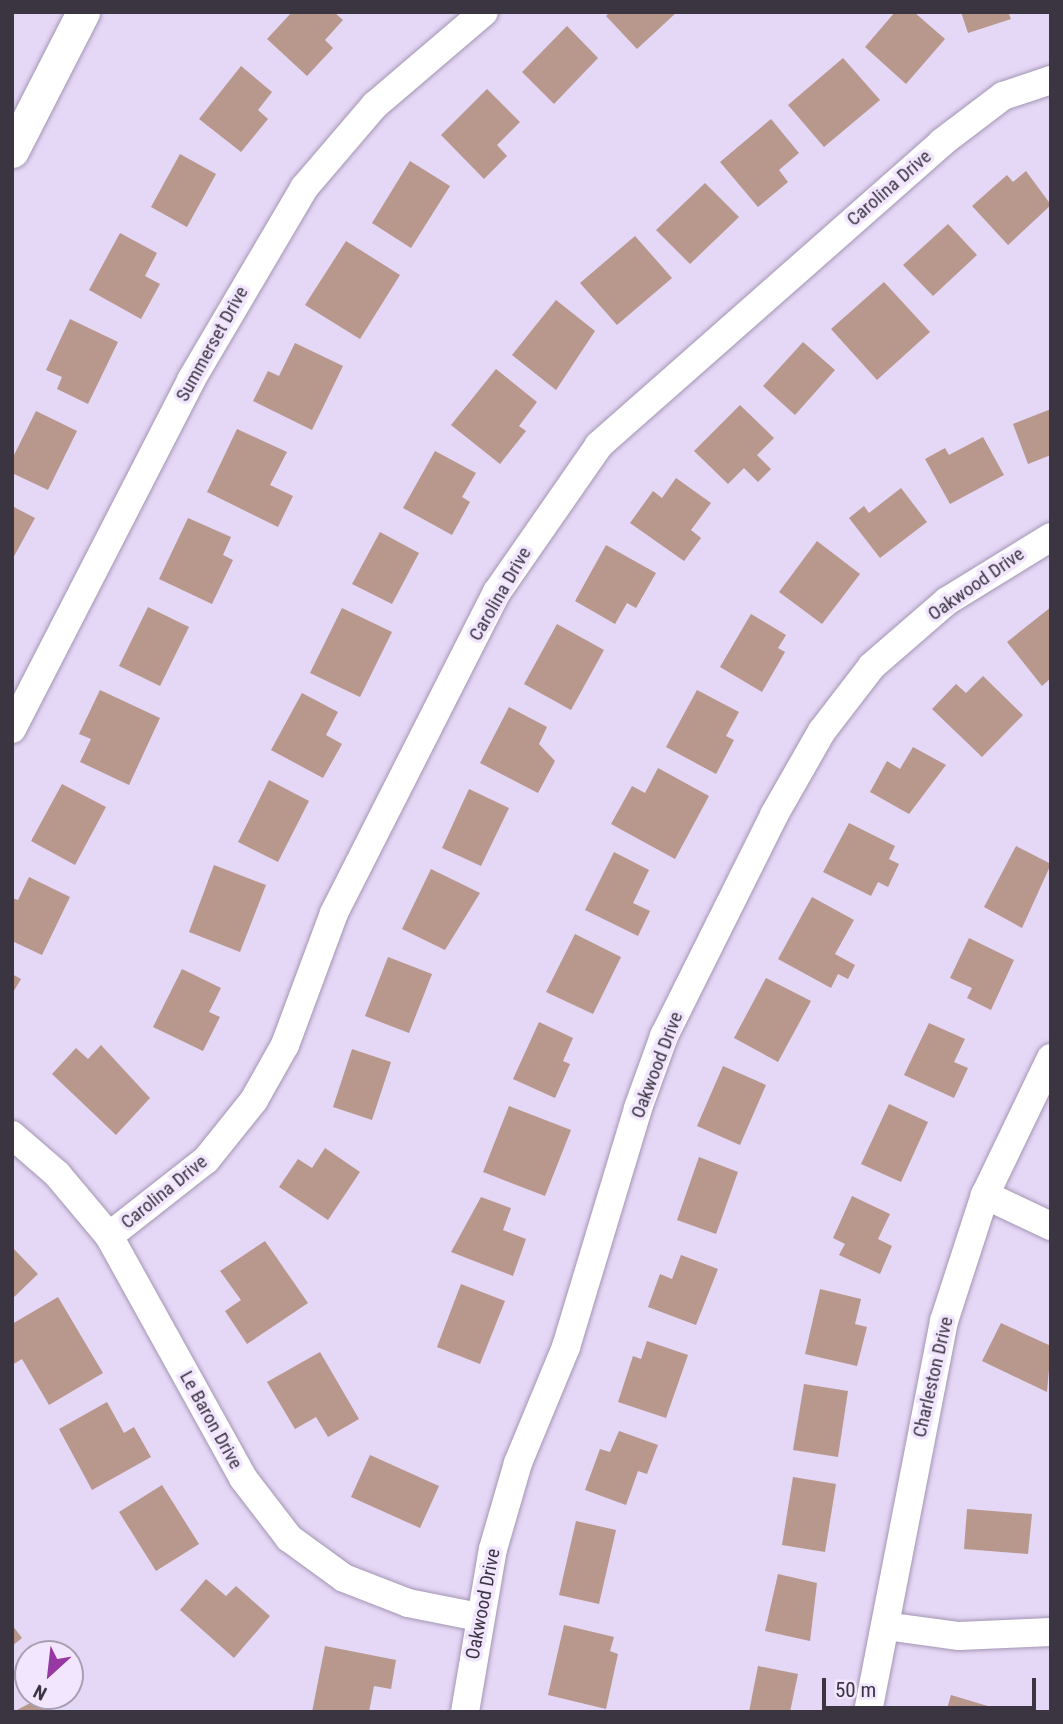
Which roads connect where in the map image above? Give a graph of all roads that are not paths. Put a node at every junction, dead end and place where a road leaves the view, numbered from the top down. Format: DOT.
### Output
graph roads {
  1 [pos="83,12"];
  2 [pos="484,12"];
  3 [pos="1051,80"];
  4 [pos="12,151"];
  5 [pos="1051,537"];
  6 [pos="12,729"];
  7 [pos="1051,1058"];
  8 [pos="12,1135"];
  9 [pos="985,1195"];
  10 [pos="1051,1226"];
  11 [pos="109,1236"];
  12 [pos="479,1617"];
  13 [pos="885,1626"];
  14 [pos="1051,1632"];
  15 [pos="465,1712"];
  16 [pos="868,1712"];
  1 -- 4 [label="street"];
  2 -- 6 [label="street, Summerset Drive"];
  3 -- 11 [label="street, Carolina Drive"];
  5 -- 12 [label="street, Oakwood Drive"];
  7 -- 9 [label="street, Charleston Drive"];
  8 -- 11 [label="street, Le Baron Drive"];
  9 -- 10 [label="street"];
  9 -- 13 [label="street, Charleston Drive"];
  11 -- 12 [label="street, Le Baron Drive"];
  12 -- 15 [label="street, Oakwood Drive"];
  13 -- 14 [label="street"];
  13 -- 16 [label="street, Charleston Drive"];
}
